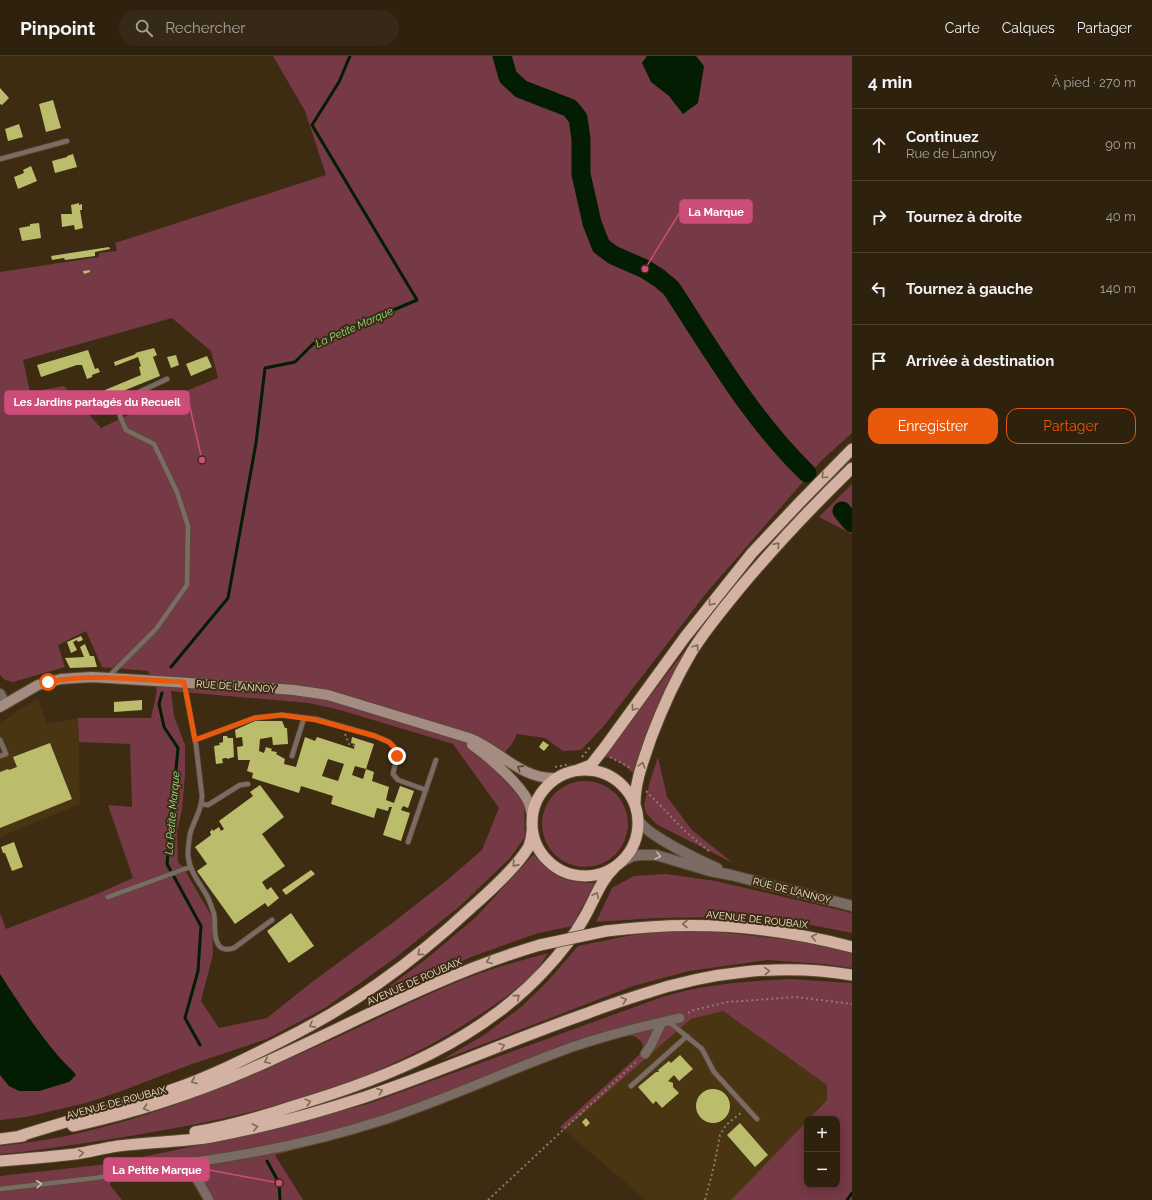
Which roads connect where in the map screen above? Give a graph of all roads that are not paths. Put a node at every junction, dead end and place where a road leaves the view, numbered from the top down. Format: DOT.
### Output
graph roads {
  1 [pos="67,141"];
  2 [pos="0,159"];
  3 [pos="167,379"];
  4 [pos="852,449"];
  5 [pos="852,468"];
  6 [pos="107,678"];
  7 [pos="184,682"];
  8 [pos="0,694"];
  9 [pos="3,706"];
  10 [pos="304,718"];
  11 [pos="450,732"];
  12 [pos="0,740"];
  13 [pos="195,740"];
  14 [pos="0,756"];
  15 [pos="292,756"];
  16 [pos="436,760"];
  17 [pos="578,770"];
  18 [pos="557,778"];
  19 [pos="248,784"];
  20 [pos="426,790"];
  21 [pos="635,803"];
  22 [pos="202,804"];
  23 [pos="532,816"];
  24 [pos="639,821"];
  25 [pos="532,831"];
  26 [pos="408,842"];
  27 [pos="618,865"];
  28 [pos="190,867"];
  29 [pos="732,875"];
  30 [pos="108,897"];
  31 [pos="852,906"];
  32 [pos="272,920"];
  33 [pos="852,947"];
  34 [pos="852,975"];
  35 [pos="680,1018"];
  36 [pos="665,1021"];
  37 [pos="687,1036"];
  38 [pos="645,1054"];
  39 [pos="631,1086"];
  40 [pos="757,1119"];
  41 [pos="17,1137"];
  42 [pos="0,1139"];
  43 [pos="120,1146"];
  44 [pos="0,1161"];
  45 [pos="188,1163"];
  46 [pos="0,1189"];
  47 [pos="209,1200"];
  1 -- 2 [label="lane"];
  3 -- 6 [label="lane"];
  4 -- 17 [label="highway, one-way"];
  21 -- 5 [label="highway, one-way"];
  6 -- 7 [label="main road, RUE DE LANNOY"];
  6 -- 9 [label="main road, RUE DE LANNOY"];
  7 -- 11 [label="main road, RUE DE LANNOY"];
  7 -- 13 [label="lane"];
  8 -- 9 [label="street"];
  10 -- 13 [label="lane"];
  10 -- 15 [label="lane"];
  10 -- 20 [label="lane"];
  18 -- 11 [label="main road, RUE DE LANNOY, one-way"];
  11 -- 23 [label="main road, RUE DE LANNOY"];
  12 -- 14 [label="lane"];
  13 -- 22 [label="lane"];
  16 -- 20 [label="lane"];
  17 -- 18 [label="highway"];
  17 -- 21 [label="highway"];
  18 -- 23 [label="highway"];
  19 -- 22 [label="lane"];
  20 -- 26 [label="lane"];
  21 -- 24 [label="highway"];
  22 -- 28 [label="lane"];
  23 -- 25 [label="highway"];
  24 -- 27 [label="highway"];
  24 -- 29 [label="street, RUE DE LANNOY"];
  25 -- 27 [label="highway"];
  25 -- 41 [label="highway, one-way"];
  27 -- 29 [label="street, RUE DE LANNOY, one-way"];
  43 -- 27 [label="highway, one-way"];
  28 -- 30 [label="lane"];
  28 -- 32 [label="lane"];
  29 -- 31 [label="street, RUE DE LANNOY"];
  33 -- 41 [label="highway, AVENUE DE ROUBAIX, one-way, bridge"];
  43 -- 34 [label="highway, one-way"];
  35 -- 36 [label="street"];
  36 -- 37 [label="lane"];
  36 -- 38 [label="street"];
  36 -- 45 [label="street"];
  37 -- 39 [label="lane"];
  37 -- 40 [label="lane"];
  41 -- 42 [label="highway, AVENUE DE ROUBAIX"];
  44 -- 43 [label="highway, one-way"];
  46 -- 45 [label="lane, one-way"];
  45 -- 47 [label="street"];
}
